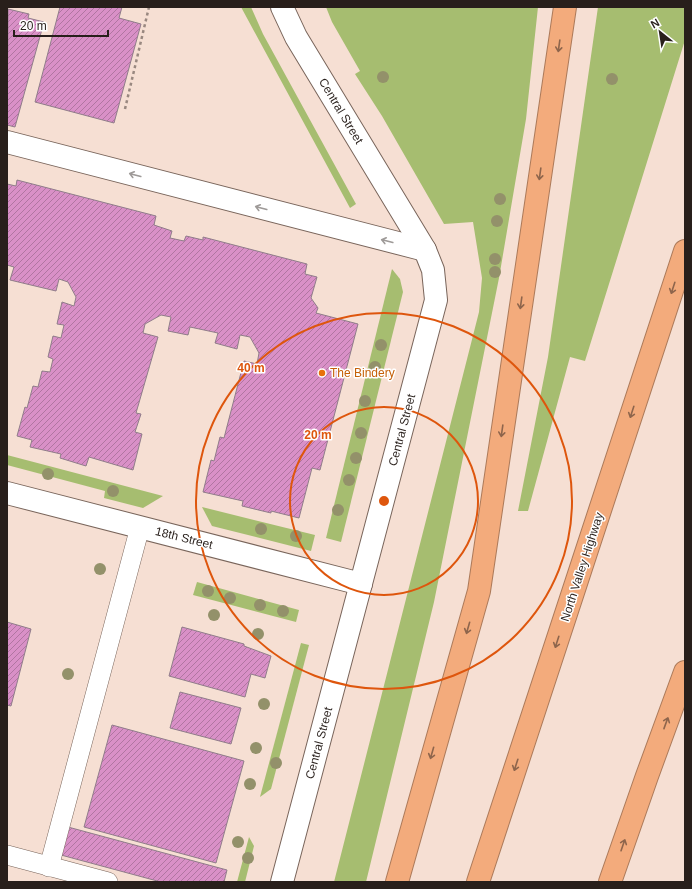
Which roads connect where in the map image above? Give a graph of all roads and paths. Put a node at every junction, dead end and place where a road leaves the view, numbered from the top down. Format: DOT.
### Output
graph roads {
  1 [pos="149,7"];
  2 [pos="282,7"];
  3 [pos="564,7"];
  4 [pos="125,110"];
  5 [pos="7,142"];
  6 [pos="425,250"];
  7 [pos="685,251"];
  8 [pos="7,493"];
  9 [pos="140,527"];
  10 [pos="361,584"];
  11 [pos="685,672"];
  12 [pos="7,856"];
  13 [pos="49,866"];
  14 [pos="108,882"];
  15 [pos="282,882"];
  16 [pos="397,882"];
  17 [pos="478,882"];
  18 [pos="610,882"];
  1 -- 4 [label="path"];
  2 -- 6 [label="main road, Central Street"];
  3 -- 16 [label="highway, one-way"];
  6 -- 5 [label="main road, one-way"];
  6 -- 10 [label="main road, Central Street"];
  7 -- 17 [label="highway, North Valley Highway, one-way"];
  8 -- 9 [label="main road, 18th Street"];
  9 -- 10 [label="main road, 18th Street"];
  9 -- 13 [label="lane"];
  10 -- 15 [label="main road, Central Street"];
  18 -- 11 [label="highway, one-way"];
  12 -- 13 [label="lane"];
  13 -- 14 [label="lane"];
}
